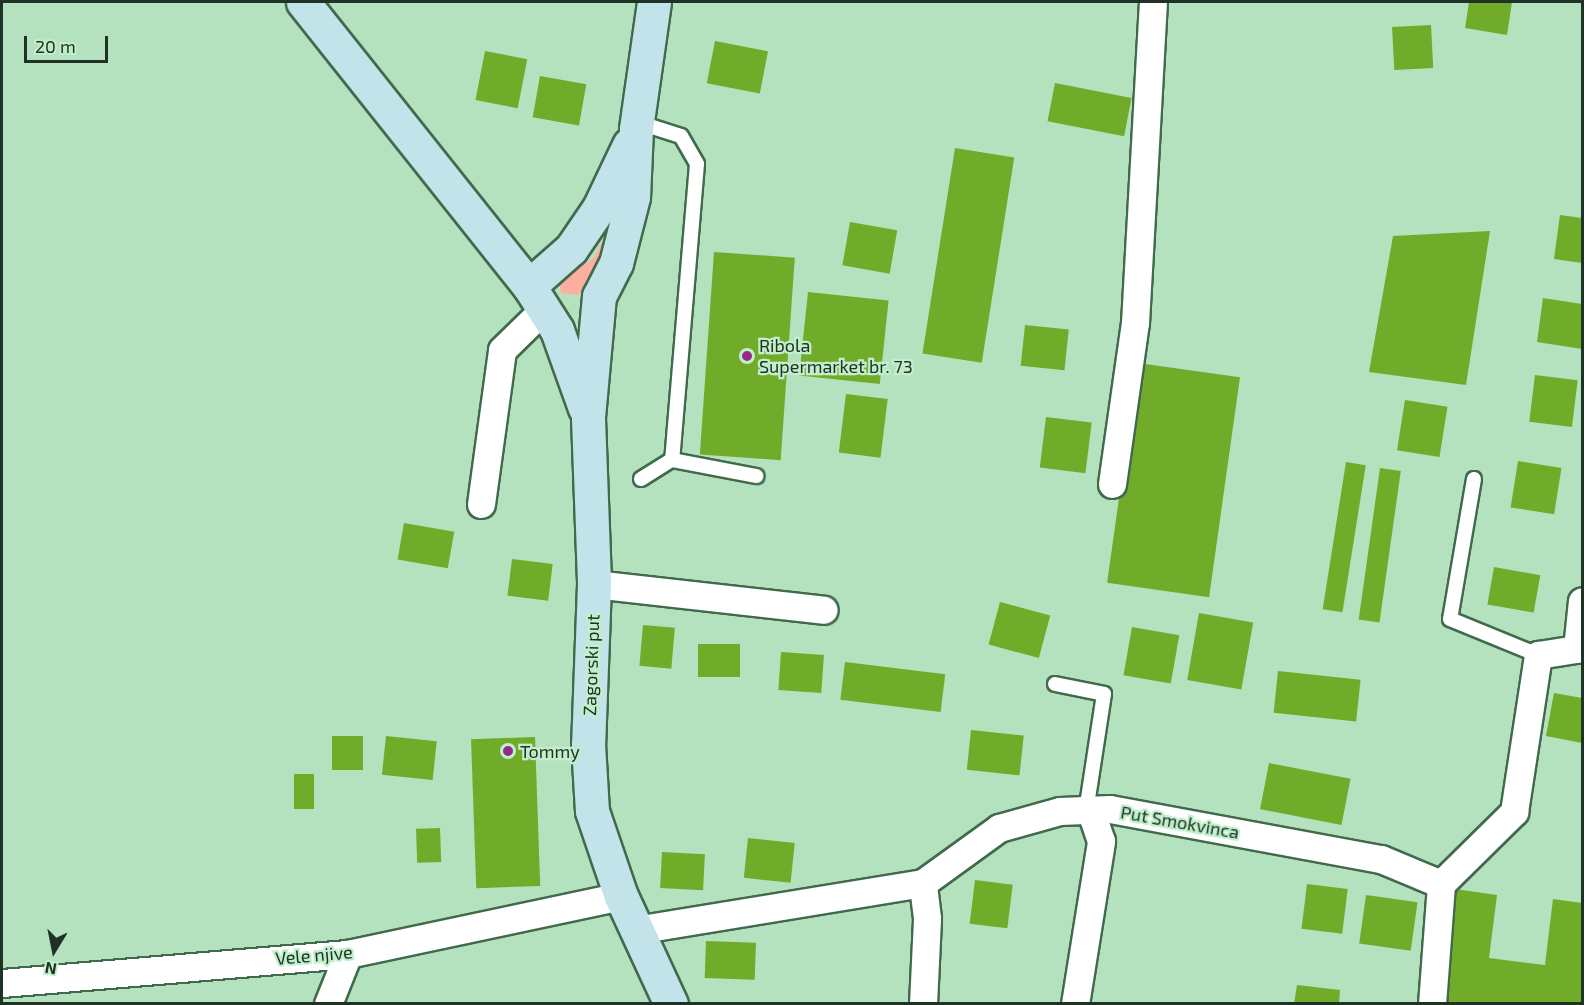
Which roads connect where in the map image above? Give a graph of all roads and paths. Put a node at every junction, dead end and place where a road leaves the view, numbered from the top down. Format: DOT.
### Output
graph roads {
  1 [pos="303,2"];
  2 [pos="654,2"];
  3 [pos="1153,2"];
  4 [pos="636,126"];
  5 [pos="599,296"];
  6 [pos="543,309"];
  7 [pos="588,418"];
  8 [pos="672,460"];
  9 [pos="756,476"];
  10 [pos="641,479"];
  11 [pos="1474,479"];
  12 [pos="1112,484"];
  13 [pos="481,504"];
  14 [pos="594,584"];
  15 [pos="1582,601"];
  16 [pos="824,610"];
  17 [pos="1580,648"];
  18 [pos="1538,655"];
  19 [pos="1055,684"];
  20 [pos="1091,812"];
  21 [pos="923,883"];
  22 [pos="1441,884"];
  23 [pos="621,896"];
  24 [pos="636,930"];
  25 [pos="348,954"];
  26 [pos="2,982"];
  27 [pos="328,1004"];
  28 [pos="671,1004"];
  29 [pos="922,1004"];
  30 [pos="1075,1004"];
  31 [pos="1432,1004"];
  1 -- 6 [label="main road"];
  2 -- 4 [label="main road"];
  3 -- 12 [label="street"];
  4 -- 5 [label="main road"];
  4 -- 6 [label="main road"];
  4 -- 8 [label="lane"];
  5 -- 6 [label="main road"];
  5 -- 7 [label="main road"];
  6 -- 7 [label="main road"];
  6 -- 13 [label="street"];
  7 -- 14 [label="main road, Zagorski put"];
  8 -- 9 [label="lane"];
  8 -- 10 [label="lane"];
  11 -- 18 [label="lane"];
  14 -- 16 [label="street"];
  14 -- 23 [label="main road, Zagorski put"];
  15 -- 17 [label="street"];
  17 -- 18 [label="street"];
  18 -- 22 [label="street"];
  19 -- 20 [label="lane"];
  20 -- 21 [label="street, Put Smokvinca"];
  20 -- 22 [label="street, Put Smokvinca"];
  20 -- 30 [label="street"];
  21 -- 24 [label="street, Put Smokvinca"];
  21 -- 29 [label="street"];
  22 -- 31 [label="street"];
  23 -- 24 [label="main road, Zagorski put"];
  23 -- 25 [label="street, Vele njive"];
  24 -- 28 [label="main road, Zagorski put"];
  25 -- 26 [label="street, Vele njive"];
  25 -- 27 [label="street"];
}
